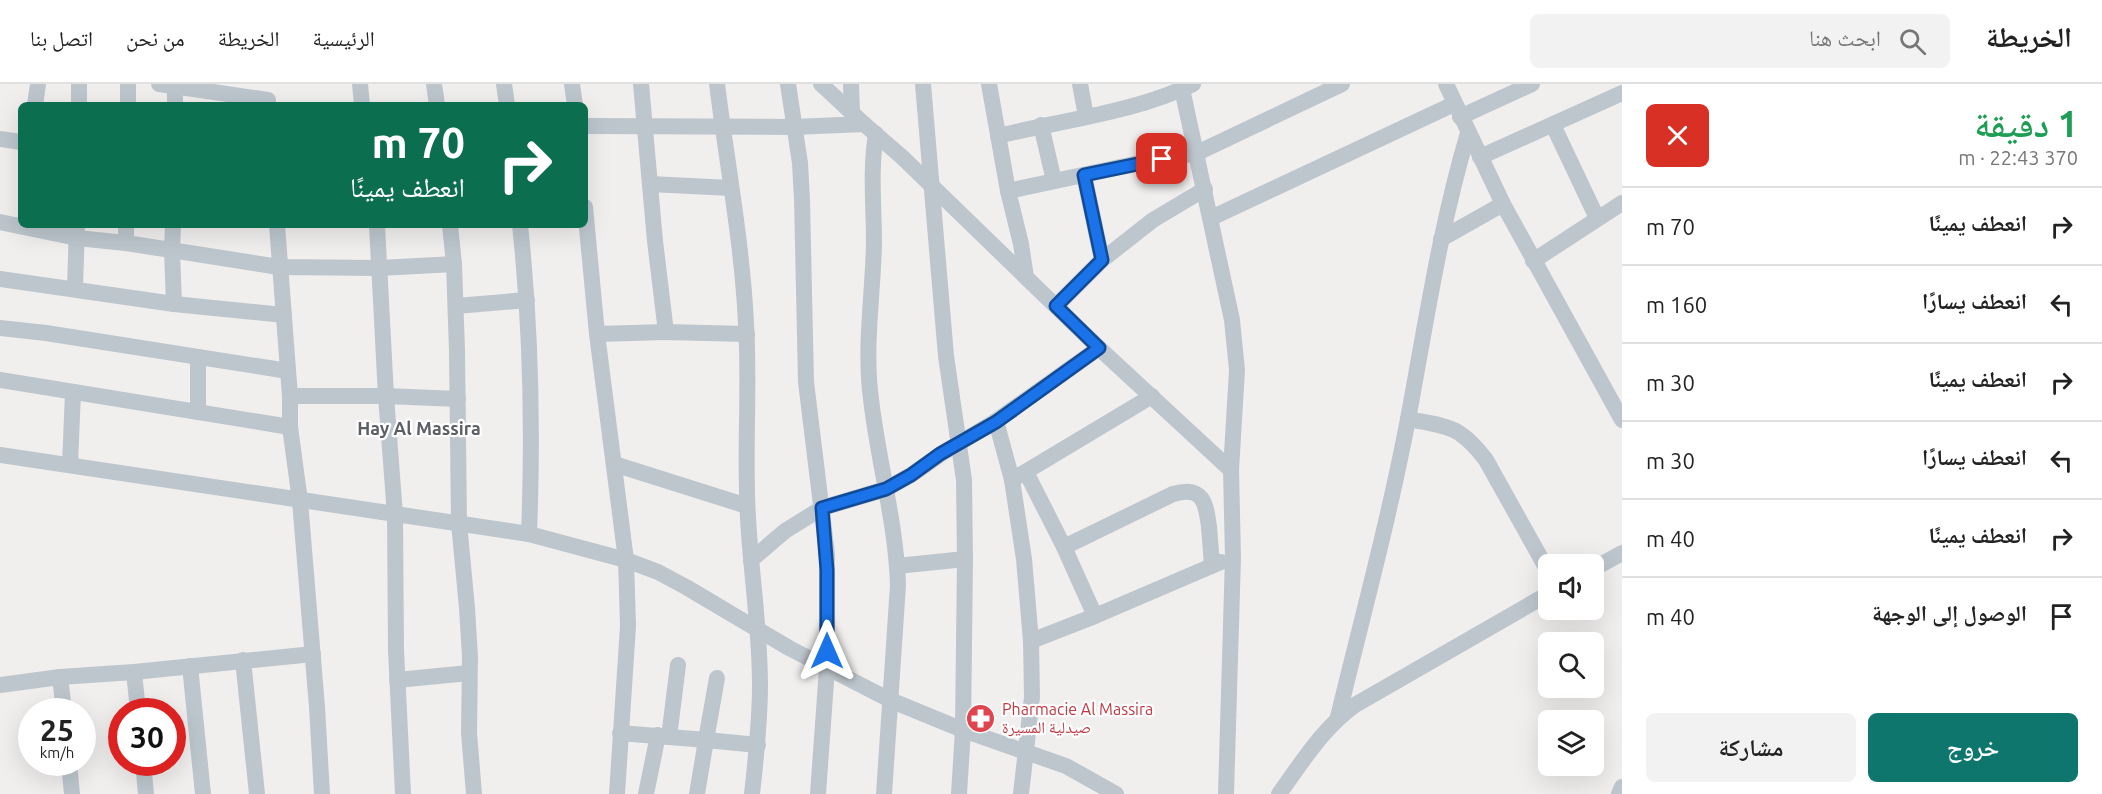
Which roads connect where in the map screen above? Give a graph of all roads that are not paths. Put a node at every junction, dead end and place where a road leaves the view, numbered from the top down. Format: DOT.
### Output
graph roads {
  1 [pos="38,84"];
  2 [pos="79,84"];
  3 [pos="128,84"];
  4 [pos="360,84"];
  5 [pos="434,84"];
  6 [pos="504,84"];
  7 [pos="572,84"];
  8 [pos="641,84"];
  9 [pos="717,84"];
  10 [pos="788,84"];
  11 [pos="822,84"];
  12 [pos="851,84"];
  13 [pos="923,84"];
  14 [pos="989,84"];
  15 [pos="1080,84"];
  16 [pos="1342,84"];
  17 [pos="1446,84"];
  18 [pos="167,85"];
  19 [pos="1529,85"];
  20 [pos="1186,86"];
  21 [pos="201,92"];
  22 [pos="1622,93"];
  23 [pos="268,96"];
  24 [pos="35,102"];
  25 [pos="79,102"];
  26 [pos="128,102"];
  27 [pos="174,102"];
  28 [pos="362,102"];
  29 [pos="437,102"];
  30 [pos="507,102"];
  31 [pos="575,102"];
  32 [pos="1457,110"];
  33 [pos="1086,116"];
  34 [pos="864,123"];
  35 [pos="1041,125"];
  36 [pos="1553,125"];
  37 [pos="588,126"];
  38 [pos="644,126"];
  39 [pos="722,127"];
  40 [pos="794,127"];
  41 [pos="1468,134"];
  42 [pos="998,136"];
  43 [pos="0,139"];
  44 [pos="18,142"];
  45 [pos="1197,153"];
  46 [pos="1480,157"];
  47 [pos="1084,175"];
  48 [pos="1054,181"];
  49 [pos="650,184"];
  50 [pos="932,187"];
  51 [pos="731,188"];
  52 [pos="1205,189"];
  53 [pos="1008,191"];
  54 [pos="1622,203"];
  55 [pos="1503,204"];
  56 [pos="1211,218"];
  57 [pos="1597,218"];
  58 [pos="0,222"];
  59 [pos="18,224"];
  60 [pos="51,228"];
  61 [pos="126,228"];
  62 [pos="173,228"];
  63 [pos="276,228"];
  64 [pos="377,228"];
  65 [pos="450,228"];
  66 [pos="520,228"];
  67 [pos="587,228"];
  68 [pos="77,231"];
  69 [pos="1442,239"];
  70 [pos="126,243"];
  71 [pos="172,250"];
  72 [pos="1102,260"];
  73 [pos="1533,261"];
  74 [pos="454,264"];
  75 [pos="279,267"];
  76 [pos="380,268"];
  77 [pos="1026,277"];
  78 [pos="0,279"];
  79 [pos="75,289"];
  80 [pos="527,300"];
  81 [pos="174,304"];
  82 [pos="456,306"];
  83 [pos="1056,306"];
  84 [pos="284,315"];
  85 [pos="0,328"];
  86 [pos="666,332"];
  87 [pos="597,334"];
  88 [pos="747,334"];
  89 [pos="1099,348"];
  90 [pos="198,357"];
  91 [pos="288,371"];
  92 [pos="0,380"];
  93 [pos="73,392"];
  94 [pos="290,396"];
  95 [pos="386,396"];
  96 [pos="1152,396"];
  97 [pos="458,399"];
  98 [pos="198,412"];
  99 [pos="1408,419"];
  100 [pos="1622,420"];
  101 [pos="996,422"];
  102 [pos="290,427"];
  103 [pos="959,444"];
  104 [pos="0,455"];
  105 [pos="614,464"];
  106 [pos="70,465"];
  107 [pos="1231,470"];
  108 [pos="1019,476"];
  109 [pos="886,489"];
  110 [pos="300,501"];
  111 [pos="747,506"];
  112 [pos="822,508"];
  113 [pos="395,515"];
  114 [pos="459,523"];
  115 [pos="529,534"];
  116 [pos="1064,547"];
  117 [pos="1622,552"];
  118 [pos="1539,554"];
  119 [pos="1233,556"];
  120 [pos="965,559"];
  121 [pos="626,560"];
  122 [pos="751,560"];
  123 [pos="1604,563"];
  124 [pos="1212,565"];
  125 [pos="897,566"];
  126 [pos="1538,600"];
  127 [pos="1095,616"];
  128 [pos="757,629"];
  129 [pos="1031,641"];
  130 [pos="313,654"];
  131 [pos="243,660"];
  132 [pos="678,665"];
  133 [pos="190,666"];
  134 [pos="827,668"];
  135 [pos="134,672"];
  136 [pos="469,673"];
  137 [pos="60,677"];
  138 [pos="717,678"];
  139 [pos="397,680"];
  140 [pos="0,685"];
  141 [pos="62,698"];
  142 [pos="137,698"];
  143 [pos="890,700"];
  144 [pos="1338,717"];
  145 [pos="963,730"];
  146 [pos="620,733"];
  147 [pos="663,736"];
  148 [pos="706,740"];
  149 [pos="758,745"];
  150 [pos="1027,753"];
  151 [pos="70,776"];
  152 [pos="144,776"];
  153 [pos="1622,787"];
  154 [pos="72,794"];
  155 [pos="146,794"];
  156 [pos="203,794"];
  157 [pos="257,794"];
  158 [pos="322,794"];
  159 [pos="403,794"];
  160 [pos="474,794"];
  161 [pos="617,794"];
  162 [pos="646,794"];
  163 [pos="697,794"];
  164 [pos="752,794"];
  165 [pos="818,794"];
  166 [pos="884,794"];
  167 [pos="959,794"];
  168 [pos="1021,794"];
  169 [pos="1116,794"];
  170 [pos="1226,794"];
  171 [pos="1279,794"];
  172 [pos="1619,794"];
  1 -- 24 [label="street"];
  2 -- 25 [label="street"];
  3 -- 26 [label="street"];
  4 -- 28 [label="street"];
  5 -- 29 [label="street"];
  6 -- 30 [label="street"];
  7 -- 31 [label="street"];
  8 -- 38 [label="street"];
  9 -- 39 [label="street"];
  10 -- 40 [label="street"];
  11 -- 34 [label="street"];
  12 -- 34 [label="street"];
  13 -- 50 [label="street"];
  14 -- 42 [label="street"];
  15 -- 33 [label="street"];
  16 -- 45 [label="street"];
  17 -- 32 [label="street"];
  18 -- 21 [label="street"];
  18 -- 27 [label="street"];
  19 -- 32 [label="street"];
  20 -- 33 [label="street"];
  20 -- 45 [label="street"];
  21 -- 23 [label="street"];
  22 -- 36 [label="street"];
  32 -- 41 [label="street"];
  32 -- 56 [label="street"];
  33 -- 35 [label="street"];
  34 -- 40 [label="street"];
  34 -- 50 [label="street"];
  34 -- 109 [label="street"];
  35 -- 42 [label="street"];
  35 -- 48 [label="street"];
  36 -- 46 [label="street"];
  36 -- 57 [label="street"];
  37 -- 38 [label="street"];
  38 -- 39 [label="street"];
  38 -- 49 [label="street"];
  39 -- 40 [label="street"];
  39 -- 51 [label="street"];
  40 -- 112 [label="street"];
  41 -- 46 [label="street"];
  41 -- 69 [label="street"];
  42 -- 53 [label="street"];
  43 -- 44 [label="street"];
  45 -- 47 [label="street"];
  45 -- 52 [label="street"];
  46 -- 55 [label="street"];
  47 -- 48 [label="street"];
  47 -- 72 [label="street"];
  48 -- 53 [label="street"];
  49 -- 51 [label="street"];
  49 -- 86 [label="street"];
  50 -- 77 [label="street"];
  50 -- 103 [label="street"];
  51 -- 88 [label="street"];
  52 -- 56 [label="street"];
  52 -- 72 [label="street"];
  53 -- 77 [label="street"];
  54 -- 57 [label="street"];
  55 -- 69 [label="street"];
  55 -- 73 [label="street"];
  56 -- 107 [label="street"];
  57 -- 73 [label="street"];
  58 -- 59 [label="street"];
  60 -- 68 [label="street"];
  61 -- 70 [label="street"];
  62 -- 71 [label="street"];
  63 -- 75 [label="street"];
  64 -- 76 [label="street"];
  65 -- 74 [label="street"];
  66 -- 80 [label="street"];
  67 -- 87 [label="street"];
  68 -- 70 [label="street"];
  68 -- 79 [label="street"];
  69 -- 99 [label="street"];
  70 -- 71 [label="street"];
  71 -- 75 [label="street"];
  71 -- 81 [label="street"];
  72 -- 83 [label="street"];
  73 -- 100 [label="street"];
  74 -- 76 [label="street"];
  74 -- 82 [label="street"];
  75 -- 76 [label="street"];
  75 -- 84 [label="street"];
  76 -- 95 [label="street"];
  77 -- 83 [label="street"];
  78 -- 79 [label="street"];
  79 -- 81 [label="street"];
  80 -- 82 [label="street"];
  80 -- 115 [label="street"];
  81 -- 84 [label="street"];
  82 -- 97 [label="street"];
  83 -- 89 [label="street"];
  84 -- 91 [label="street"];
  85 -- 90 [label="street"];
  86 -- 87 [label="street"];
  86 -- 88 [label="street"];
  87 -- 105 [label="street"];
  88 -- 111 [label="street"];
  89 -- 96 [label="street"];
  89 -- 101 [label="street"];
  90 -- 91 [label="street"];
  90 -- 98 [label="street"];
  91 -- 94 [label="street"];
  92 -- 93 [label="street"];
  93 -- 98 [label="street"];
  93 -- 106 [label="street"];
  94 -- 95 [label="street"];
  94 -- 102 [label="street"];
  95 -- 97 [label="street"];
  95 -- 113 [label="street"];
  96 -- 107 [label="street"];
  96 -- 108 [label="street"];
  97 -- 114 [label="street"];
  98 -- 102 [label="street"];
  99 -- 118 [label="street"];
  99 -- 144 [label="street"];
  101 -- 103 [label="street"];
  101 -- 108 [label="street"];
  102 -- 110 [label="street"];
  103 -- 109 [label="street"];
  103 -- 120 [label="street"];
  104 -- 106 [label="street"];
  105 -- 111 [label="street"];
  105 -- 121 [label="street"];
  106 -- 110 [label="street"];
  107 -- 119 [label="street"];
  108 -- 116 [label="street"];
  108 -- 129 [label="street"];
  109 -- 112 [label="street"];
  109 -- 125 [label="street"];
  110 -- 113 [label="street"];
  110 -- 130 [label="street"];
  111 -- 122 [label="street"];
  112 -- 122 [label="street"];
  112 -- 134 [label="street"];
  113 -- 114 [label="street"];
  113 -- 139 [label="street"];
  114 -- 115 [label="street"];
  114 -- 136 [label="street"];
  115 -- 121 [label="street"];
  116 -- 124 [label="street"];
  116 -- 127 [label="street"];
  117 -- 123 [label="street"];
  119 -- 124 [label="street"];
  119 -- 170 [label="street"];
  120 -- 125 [label="street"];
  120 -- 145 [label="street"];
  121 -- 128 [label="street"];
  121 -- 146 [label="street"];
  122 -- 128 [label="street"];
  124 -- 127 [label="street"];
  125 -- 143 [label="street"];
  126 -- 144 [label="street"];
  127 -- 129 [label="street"];
  128 -- 134 [label="street"];
  128 -- 149 [label="street"];
  129 -- 150 [label="street"];
  130 -- 131 [label="street"];
  130 -- 158 [label="street"];
  131 -- 133 [label="street"];
  131 -- 157 [label="street"];
  132 -- 147 [label="street"];
  133 -- 135 [label="street"];
  133 -- 156 [label="street"];
  134 -- 143 [label="street"];
  134 -- 165 [label="street"];
  135 -- 137 [label="street"];
  135 -- 142 [label="street"];
  136 -- 139 [label="street"];
  136 -- 160 [label="street"];
  137 -- 140 [label="street"];
  137 -- 141 [label="street"];
  138 -- 148 [label="street"];
  139 -- 159 [label="street"];
  143 -- 145 [label="street"];
  143 -- 166 [label="street"];
  144 -- 171 [label="street"];
  145 -- 150 [label="street"];
  145 -- 167 [label="street"];
  146 -- 147 [label="street"];
  146 -- 161 [label="street"];
  147 -- 148 [label="street"];
  147 -- 162 [label="street"];
  148 -- 149 [label="street"];
  148 -- 163 [label="street"];
  149 -- 164 [label="street"];
  150 -- 168 [label="street"];
  150 -- 169 [label="street"];
  151 -- 154 [label="street"];
  152 -- 155 [label="street"];
  153 -- 172 [label="street"];
}
